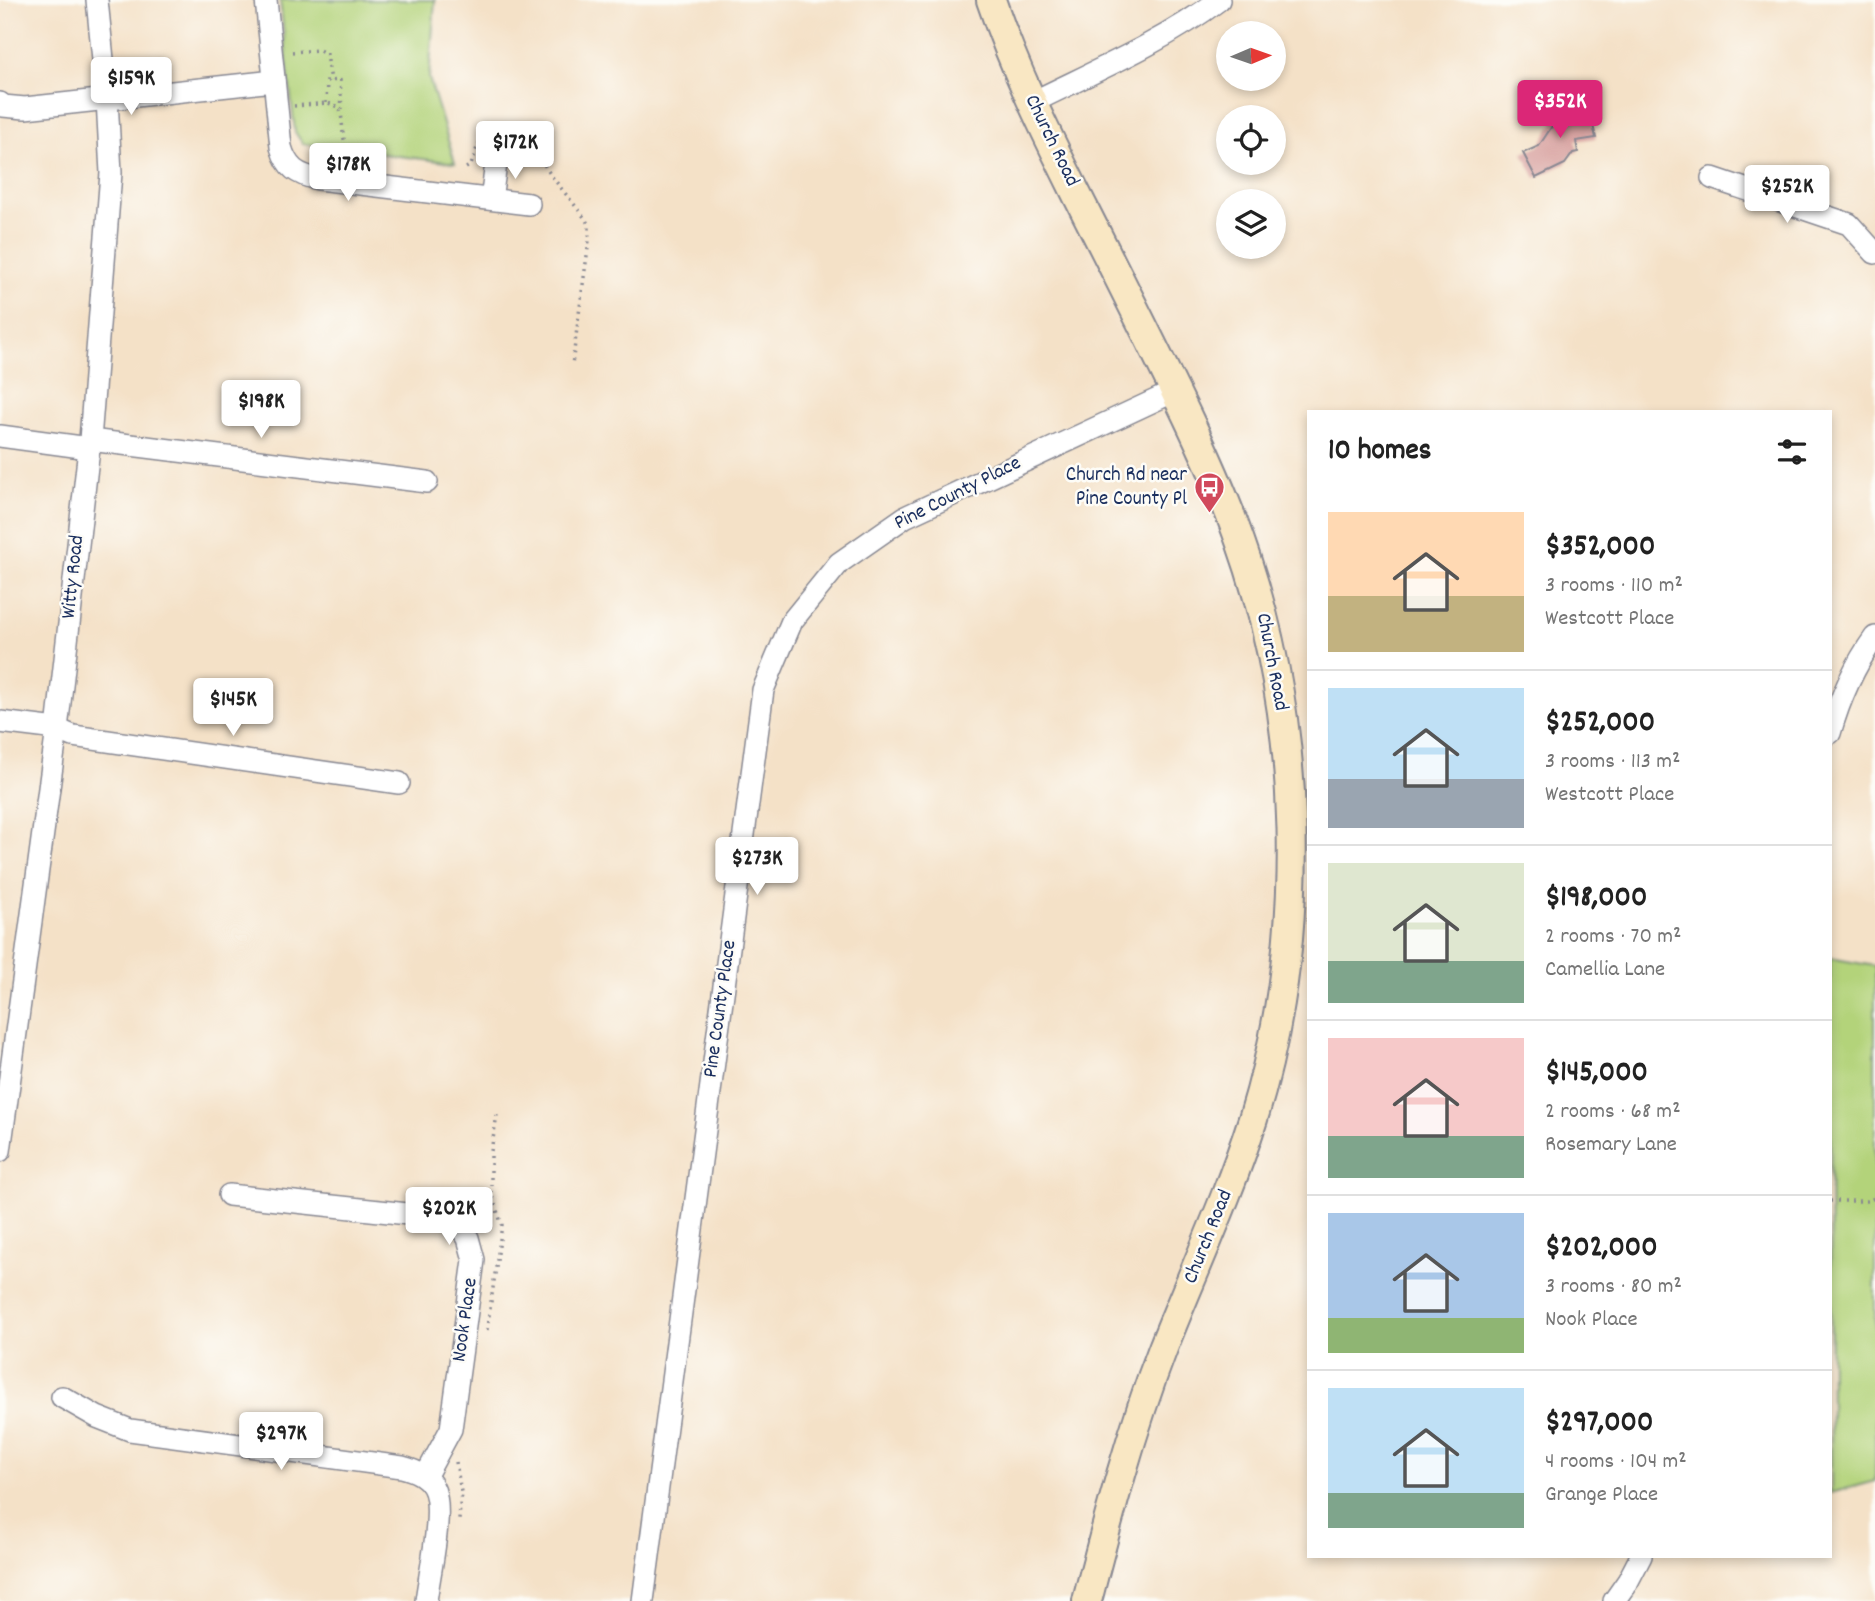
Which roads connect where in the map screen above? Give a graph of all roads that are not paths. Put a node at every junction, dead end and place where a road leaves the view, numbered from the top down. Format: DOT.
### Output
graph roads {
  1 [pos="97,0"];
  2 [pos="266,0"];
  3 [pos="991,0"];
  4 [pos="1219,0"];
  5 [pos="274,81"];
  6 [pos="107,99"];
  7 [pos="0,103"];
  8 [pos="1031,103"];
  9 [pos="497,157"];
  10 [pos="1712,178"];
  11 [pos="491,199"];
  12 [pos="529,204"];
  13 [pos="1875,253"];
  14 [pos="1175,391"];
  15 [pos="0,436"];
  16 [pos="89,444"];
  17 [pos="427,482"];
  18 [pos="1875,637"];
  19 [pos="0,722"];
  20 [pos="1832,727"];
  21 [pos="57,729"];
  22 [pos="399,783"];
  23 [pos="0,1151"];
  24 [pos="229,1195"];
  25 [pos="62,1397"];
  26 [pos="425,1477"];
  27 [pos="1640,1558"];
  28 [pos="426,1601"];
  29 [pos="643,1601"];
  30 [pos="1087,1601"];
  31 [pos="1614,1601"];
  1 -- 6 [label="street, Witty Road"];
  2 -- 5 [label="street"];
  3 -- 8 [label="main road, Church Road"];
  4 -- 8 [label="street"];
  5 -- 6 [label="street"];
  5 -- 11 [label="street"];
  6 -- 7 [label="street"];
  6 -- 16 [label="street, Witty Road"];
  8 -- 14 [label="main road, Church Road"];
  9 -- 11 [label="street"];
  10 -- 13 [label="street"];
  11 -- 12 [label="street"];
  14 -- 29 [label="street, Pine County Place"];
  14 -- 30 [label="main road, Church Road"];
  15 -- 16 [label="street"];
  16 -- 17 [label="street"];
  16 -- 21 [label="street, Witty Road"];
  18 -- 20 [label="street"];
  19 -- 21 [label="street"];
  21 -- 22 [label="street"];
  21 -- 23 [label="street, Witty Road"];
  24 -- 26 [label="street, Nook Place"];
  25 -- 26 [label="street"];
  26 -- 28 [label="street"];
  27 -- 31 [label="street"];
}
